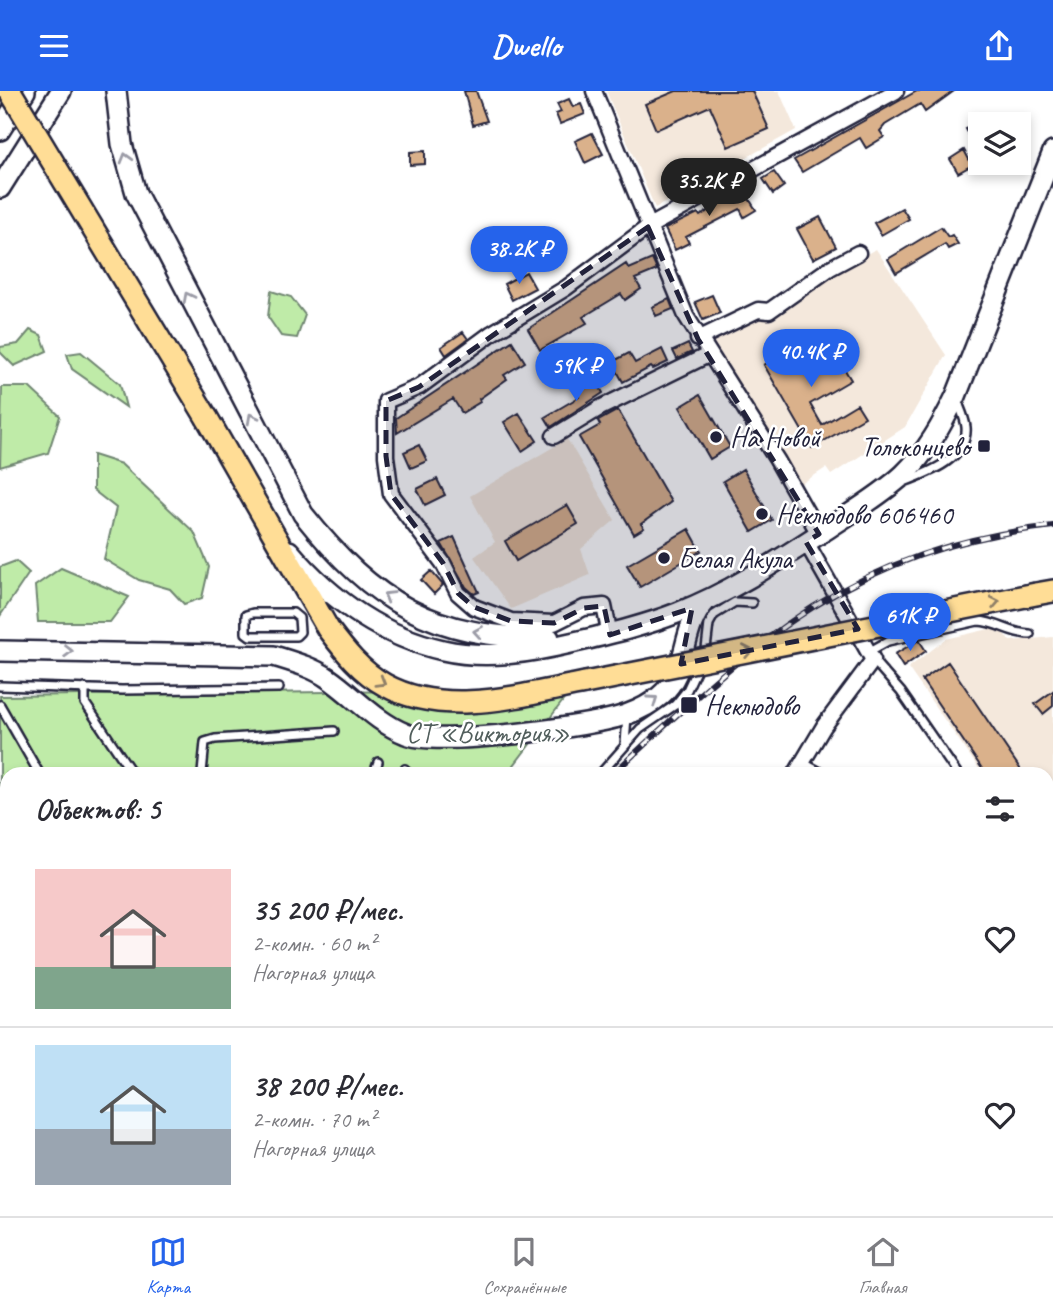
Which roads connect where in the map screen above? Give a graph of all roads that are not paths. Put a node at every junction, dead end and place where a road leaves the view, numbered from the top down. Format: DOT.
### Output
graph roads {
  1 [pos="10,91"];
  2 [pos="25,91"];
  3 [pos="61,91"];
  4 [pos="116,91"];
  5 [pos="594,91"];
  6 [pos="896,91"];
  7 [pos="0,130"];
  8 [pos="1053,152"];
  9 [pos="0,188"];
  10 [pos="648,227"];
  11 [pos="858,253"];
  12 [pos="698,339"];
  13 [pos="708,355"];
  14 [pos="956,396"];
  15 [pos="554,436"];
  16 [pos="884,490"];
  17 [pos="272,529"];
  18 [pos="813,538"];
  19 [pos="1045,592"];
  20 [pos="734,594"];
  21 [pos="708,599"];
  22 [pos="752,603"];
  23 [pos="1030,634"];
  24 [pos="602,636"];
  25 [pos="274,646"];
  26 [pos="0,650"];
  27 [pos="872,656"];
  28 [pos="0,686"];
  29 [pos="85,688"];
  30 [pos="279,688"];
  31 [pos="0,705"];
  32 [pos="627,715"];
  33 [pos="334,731"];
  34 [pos="625,745"];
  35 [pos="378,762"];
  36 [pos="36,767"];
  37 [pos="128,767"];
  38 [pos="203,767"];
  39 [pos="376,767"];
  40 [pos="606,767"];
  41 [pos="799,767"];
  42 [pos="953,767"];
  1 -- 17 [label="main road, bridge"];
  2 -- 7 [label="street"];
  3 -- 9 [label="street"];
  24 -- 4 [label="street, one-way"];
  5 -- 10 [label="street"];
  6 -- 10 [label="street"];
  8 -- 14 [label="street"];
  10 -- 12 [label="street"];
  10 -- 24 [label="street"];
  11 -- 12 [label="street"];
  12 -- 13 [label="street"];
  13 -- 15 [label="street"];
  13 -- 18 [label="street"];
  14 -- 16 [label="street"];
  14 -- 16 [label="lane"];
  16 -- 18 [label="street"];
  17 -- 19 [label="main road, one-way, bridge"];
  17 -- 24 [label="street"];
  18 -- 20 [label="street"];
  18 -- 27 [label="street"];
  20 -- 21 [label="street"];
  20 -- 22 [label="lane"];
  20 -- 34 [label="lane"];
  21 -- 24 [label="street"];
  32 -- 21 [label="street, one-way"];
  23 -- 27 [label="lane"];
  25 -- 25 [label="lane"];
  26 -- 25 [label="street, one-way"];
  25 -- 32 [label="street"];
  27 -- 41 [label="street"];
  27 -- 42 [label="lane"];
  28 -- 29 [label="lane"];
  29 -- 30 [label="lane"];
  29 -- 37 [label="lane"];
  31 -- 36 [label="lane"];
  32 -- 34 [label="lane"];
  33 -- 38 [label="lane"];
  34 -- 40 [label="lane"];
  35 -- 39 [label="lane"];
}
